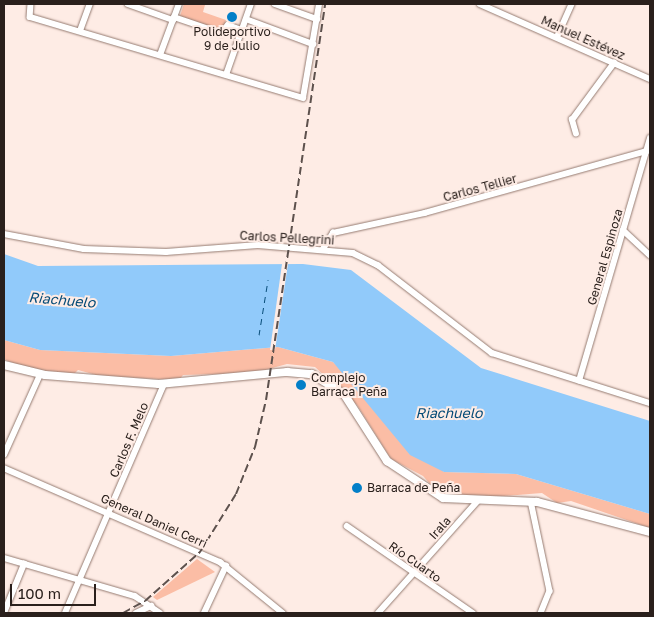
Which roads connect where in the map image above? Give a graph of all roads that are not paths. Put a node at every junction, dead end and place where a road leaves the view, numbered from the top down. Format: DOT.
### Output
graph roads {
  1 [pos="31,4"];
  2 [pos="90,4"];
  3 [pos="128,4"];
  4 [pos="179,4"];
  5 [pos="252,4"];
  6 [pos="275,4"];
  7 [pos="319,4"];
  8 [pos="480,4"];
  9 [pos="572,4"];
  10 [pos="173,19"];
  11 [pos="246,19"];
  12 [pos="317,19"];
  13 [pos="242,30"];
  14 [pos="80,31"];
  15 [pos="557,37"];
  16 [pos="313,44"];
  17 [pos="160,55"];
  18 [pos="614,63"];
  19 [pos="226,75"];
  20 [pos="650,79"];
  21 [pos="576,134"];
  22 [pos="650,138"];
  23 [pos="648,151"];
  24 [pos="624,230"];
  25 [pos="4,234"];
  26 [pos="323,249"];
  27 [pos="650,255"];
  28 [pos="4,365"];
  29 [pos="40,375"];
  30 [pos="579,381"];
  31 [pos="164,384"];
  32 [pos="650,403"];
  33 [pos="4,455"];
  34 [pos="4,468"];
  35 [pos="477,502"];
  36 [pos="531,502"];
  37 [pos="108,512"];
  38 [pos="347,526"];
  39 [pos="650,532"];
  40 [pos="4,558"];
  41 [pos="24,564"];
  42 [pos="226,566"];
  43 [pos="414,573"];
  44 [pos="78,581"];
  45 [pos="151,606"];
  46 [pos="4,613"];
  47 [pos="64,613"];
  48 [pos="136,613"];
  49 [pos="160,613"];
  50 [pos="204,613"];
  51 [pos="283,613"];
  52 [pos="378,613"];
  53 [pos="473,613"];
  54 [pos="541,613"];
  1 -- 14 [label="street"];
  2 -- 14 [label="street"];
  3 -- 10 [label="street"];
  4 -- 10 [label="street"];
  5 -- 11 [label="street"];
  6 -- 12 [label="street"];
  7 -- 12 [label="street"];
  8 -- 15 [label="street, Manuel Estévez"];
  9 -- 15 [label="street"];
  10 -- 13 [label="street"];
  10 -- 17 [label="street"];
  11 -- 13 [label="street"];
  11 -- 16 [label="street"];
  12 -- 16 [label="street"];
  13 -- 19 [label="street"];
  14 -- 17 [label="street"];
  15 -- 18 [label="street, Manuel Estévez"];
  16 -- 19 [label="street"];
  17 -- 19 [label="street"];
  18 -- 20 [label="street, Manuel Estévez"];
  18 -- 21 [label="street"];
  22 -- 23 [label="street, General Espinoza"];
  23 -- 24 [label="street, General Espinoza"];
  23 -- 26 [label="street, Carlos Tellier"];
  24 -- 27 [label="street"];
  24 -- 30 [label="street, General Espinoza"];
  25 -- 26 [label="street, Carlos Pellegrini"];
  26 -- 30 [label="street, Carlos Pellegrini"];
  28 -- 29 [label="main road"];
  29 -- 31 [label="main road"];
  29 -- 33 [label="street"];
  30 -- 32 [label="street, Carlos Pellegrini"];
  31 -- 35 [label="main road"];
  31 -- 37 [label="street, Carlos F. Melo"];
  34 -- 37 [label="street, General Daniel Cerri"];
  35 -- 36 [label="main road"];
  35 -- 43 [label="street, Irala"];
  36 -- 39 [label="main road"];
  36 -- 54 [label="street"];
  37 -- 42 [label="street, General Daniel Cerri"];
  37 -- 44 [label="street, Carlos F. Melo"];
  38 -- 43 [label="street, Río Cuarto"];
  40 -- 41 [label="street"];
  41 -- 44 [label="street"];
  41 -- 46 [label="street"];
  42 -- 50 [label="street"];
  42 -- 51 [label="street, General Daniel Cerri"];
  43 -- 52 [label="street, Irala"];
  43 -- 53 [label="street, Río Cuarto"];
  44 -- 45 [label="street"];
  44 -- 47 [label="street, Carlos F. Melo"];
  45 -- 48 [label="street"];
  45 -- 49 [label="street"];
}
